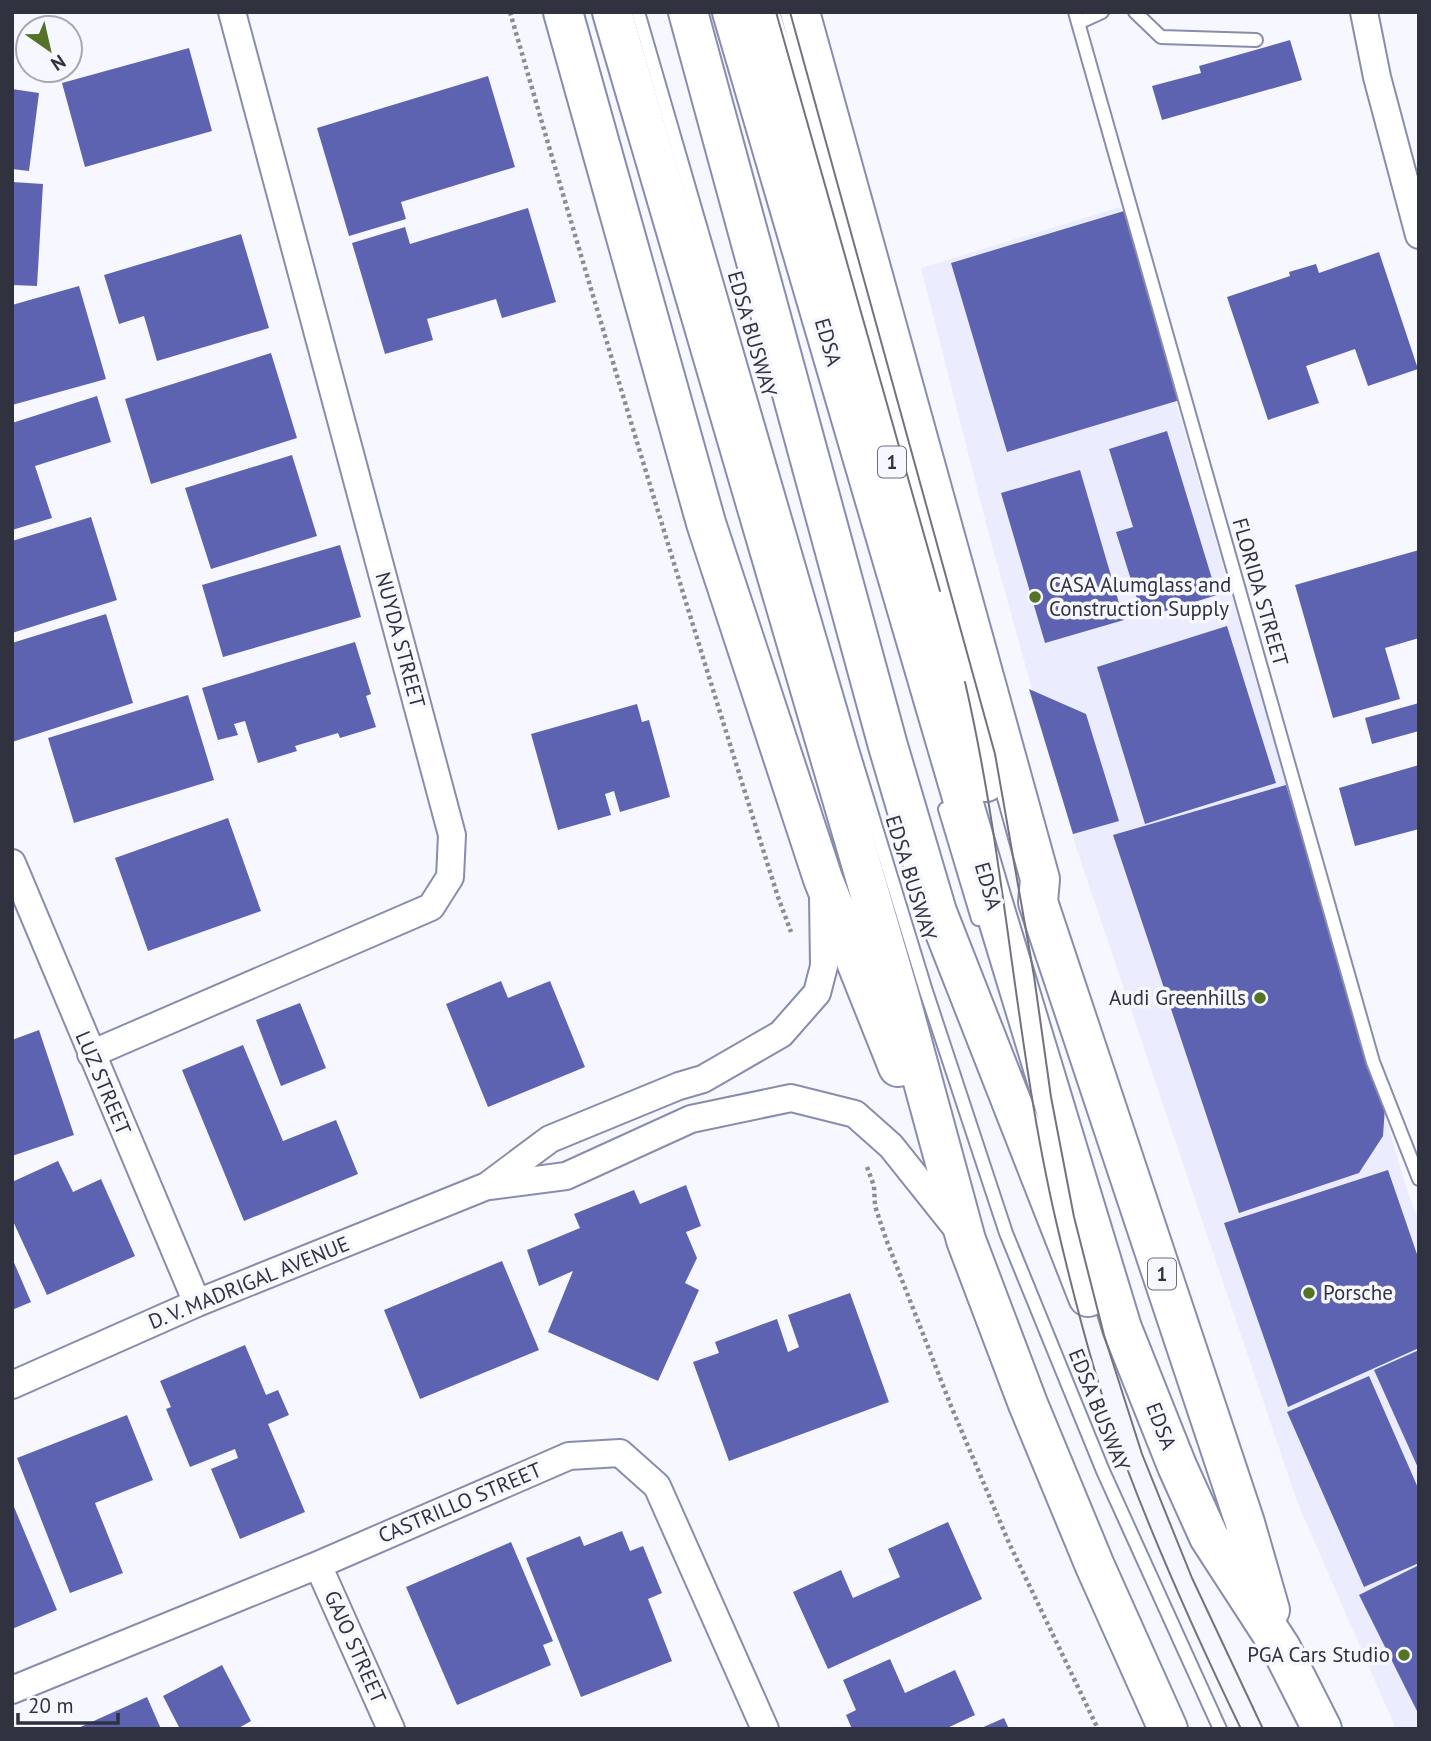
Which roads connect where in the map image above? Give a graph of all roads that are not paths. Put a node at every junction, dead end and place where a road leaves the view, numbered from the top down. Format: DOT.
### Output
graph roads {
  1 [pos="232,12"];
  2 [pos="612,12"];
  3 [pos="638,12"];
  4 [pos="688,12"];
  5 [pos="732,12"];
  6 [pos="760,12"];
  7 [pos="800,12"];
  8 [pos="1102,12"];
  9 [pos="1135,12"];
  10 [pos="1364,12"];
  11 [pos="1077,17"];
  12 [pos="567,18"];
  13 [pos="1256,40"];
  14 [pos="1416,220"];
  15 [pos="947,596"];
  16 [pos="840,751"];
  17 [pos="942,797"];
  18 [pos="12,863"];
  19 [pos="823,879"];
  20 [pos="971,911"];
  21 [pos="1014,1019"];
  22 [pos="91,1054"];
  23 [pos="1419,1179"];
  24 [pos="487,1186"];
  25 [pos="1093,1236"];
  26 [pos="966,1240"];
  27 [pos="197,1303"];
  28 [pos="1137,1364"];
  29 [pos="12,1385"];
  30 [pos="318,1565"];
  31 [pos="1281,1648"];
  32 [pos="12,1690"];
  33 [pos="1311,1723"];
  34 [pos="391,1729"];
  35 [pos="765,1729"];
  36 [pos="1168,1729"];
  37 [pos="1220,1729"];
  1 -- 22 [label="street, NUYDA STREET"];
  2 -- 16 [label="highway"];
  3 -- 16 [label="lane, EDSA BUSWAY"];
  4 -- 20 [label="highway"];
  5 -- 20 [label="highway, EDSA / 1"];
  6 -- 15 [label="highway, 1"];
  7 -- 15 [label="highway, 1"];
  8 -- 11 [label="lane"];
  9 -- 13 [label="lane"];
  10 -- 14 [label="street"];
  11 -- 23 [label="lane, FLORIDA STREET"];
  12 -- 19 [label="highway"];
  15 -- 31 [label="highway, 1"];
  16 -- 26 [label="highway"];
  16 -- 37 [label="lane, EDSA BUSWAY"];
  17 -- 20 [label="lane"];
  18 -- 22 [label="street, LUZ STREET"];
  19 -- 24 [label="street, D. V. MADRIGAL AVENUE"];
  19 -- 26 [label="highway"];
  20 -- 25 [label="highway, EDSA / 1"];
  20 -- 28 [label="highway"];
  21 -- 25 [label="lane"];
  22 -- 27 [label="street, LUZ STREET"];
  24 -- 26 [label="street, D. V. MADRIGAL AVENUE"];
  24 -- 27 [label="street, D. V. MADRIGAL AVENUE"];
  25 -- 28 [label="highway, EDSA / 1"];
  26 -- 36 [label="highway"];
  27 -- 29 [label="street, D. V. MADRIGAL AVENUE"];
  28 -- 31 [label="highway, EDSA / 1"];
  30 -- 32 [label="street, CASTRILLO STREET"];
  30 -- 34 [label="street, GAJO STREET"];
  30 -- 35 [label="street, CASTRILLO STREET"];
  31 -- 33 [label="highway, EDSA / 1"];
}
